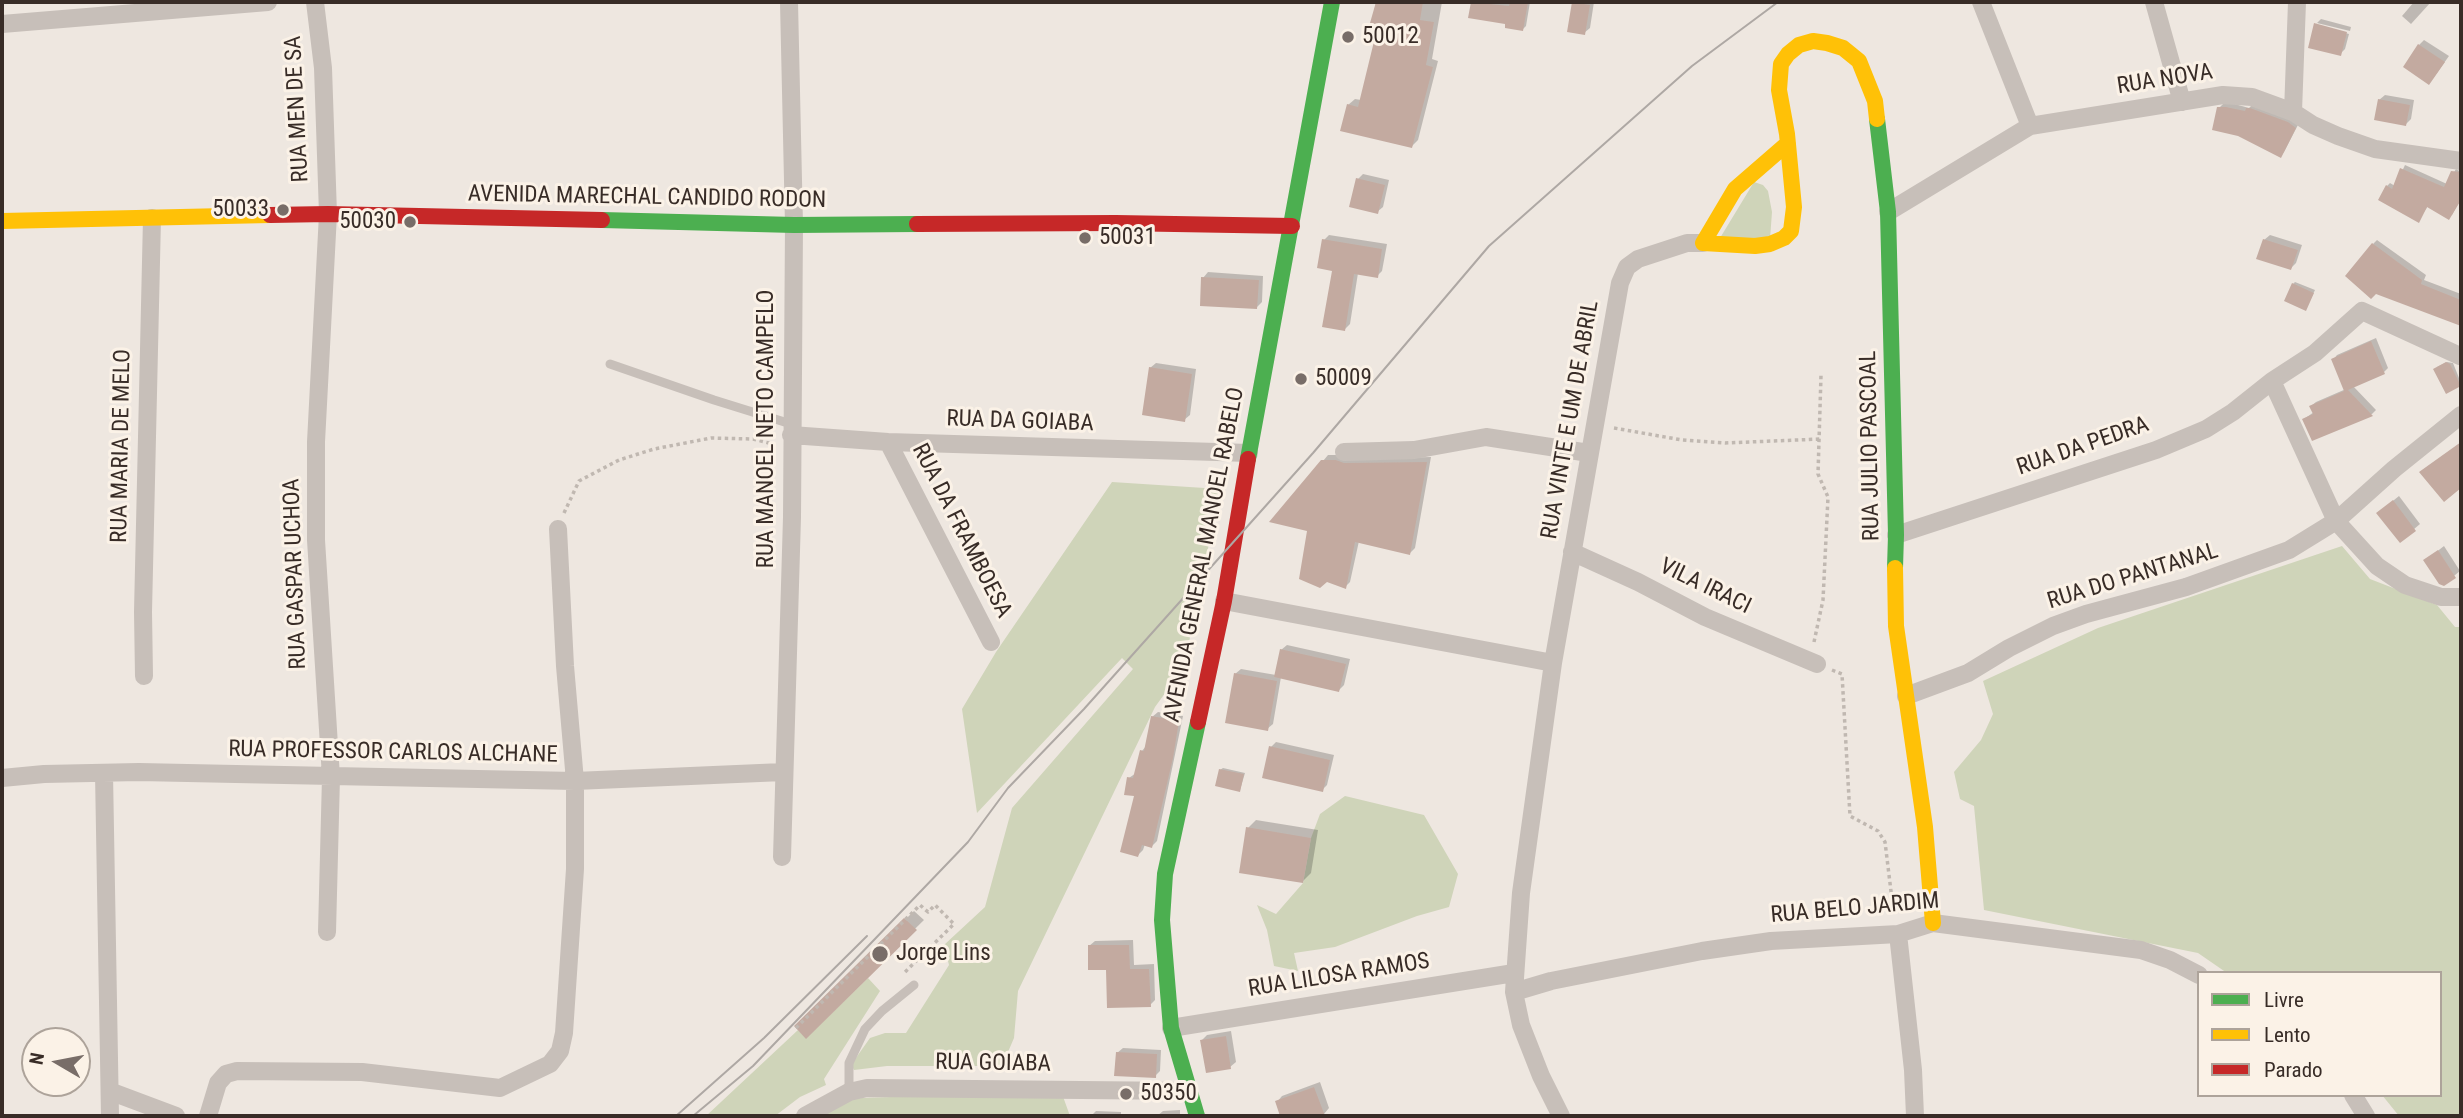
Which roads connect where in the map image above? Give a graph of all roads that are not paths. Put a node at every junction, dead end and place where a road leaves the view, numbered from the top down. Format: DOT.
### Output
graph roads {
  1 [pos="268,2"];
  2 [pos="315,2"];
  3 [pos="789,2"];
  4 [pos="1332,2"];
  5 [pos="1981,2"];
  6 [pos="2154,2"];
  7 [pos="2297,2"];
  8 [pos="2,24"];
  9 [pos="1781,64"];
  10 [pos="2182,102"];
  11 [pos="2293,112"];
  12 [pos="2030,126"];
  13 [pos="1788,143"];
  14 [pos="2461,161"];
  15 [pos="1888,212"];
  16 [pos="328,214"];
  17 [pos="152,218"];
  18 [pos="2,221"];
  19 [pos="794,225"];
  20 [pos="1292,226"];
  21 [pos="1703,243"];
  22 [pos="2461,357"];
  23 [pos="610,364"];
  24 [pos="2272,381"];
  25 [pos="2461,415"];
  26 [pos="791,436"];
  27 [pos="888,442"];
  28 [pos="1344,452"];
  29 [pos="1249,453"];
  30 [pos="1589,453"];
  31 [pos="2336,522"];
  32 [pos="558,529"];
  33 [pos="1896,535"];
  34 [pos="1572,551"];
  35 [pos="2461,597"];
  36 [pos="1224,601"];
  37 [pos="991,642"];
  38 [pos="1813,662"];
  39 [pos="1553,663"];
  40 [pos="144,676"];
  41 [pos="1906,696"];
  42 [pos="783,772"];
  43 [pos="104,774"];
  44 [pos="331,777"];
  45 [pos="2,779"];
  46 [pos="575,780"];
  47 [pos="782,857"];
  48 [pos="1933,923"];
  49 [pos="327,932"];
  50 [pos="1898,933"];
  51 [pos="1514,973"];
  52 [pos="2197,974"];
  53 [pos="914,985"];
  54 [pos="1514,992"];
  55 [pos="1171,1028"];
  56 [pos="849,1091"];
  57 [pos="1188,1091"];
  58 [pos="111,1092"];
  59 [pos="2354,1097"];
  60 [pos="110,1116"];
  61 [pos="176,1116"];
  62 [pos="208,1116"];
  63 [pos="805,1116"];
  64 [pos="1197,1116"];
  65 [pos="1561,1116"];
  66 [pos="1915,1116"];
  67 [pos="2365,1116"];
  1 -- 8 [label="street"];
  2 -- 16 [label="street, RUA MEN DE SA"];
  3 -- 19 [label="street, RUA MANOEL NETO CAMPELO"];
  4 -- 20 [label="street, AVENIDA GENERAL MANOEL RABELO"];
  5 -- 12 [label="street"];
  6 -- 10 [label="street"];
  7 -- 11 [label="street"];
  9 -- 13 [label="street, RUA VINTE E UM DE ABRIL"];
  9 -- 15 [label="street, RUA JULIO PASCOAL"];
  10 -- 11 [label="street, RUA NOVA"];
  10 -- 12 [label="street, RUA NOVA"];
  11 -- 14 [label="street, RUA NOVA"];
  12 -- 15 [label="street, RUA NOVA"];
  13 -- 21 [label="street"];
  13 -- 21 [label="street, RUA VINTE E UM DE ABRIL"];
  15 -- 33 [label="street, RUA JULIO PASCOAL"];
  16 -- 17 [label="street, AVENIDA MARECHAL CANDIDO RODON"];
  16 -- 19 [label="street, AVENIDA MARECHAL CANDIDO RODON"];
  16 -- 44 [label="street, RUA GASPAR UCHOA"];
  17 -- 18 [label="street, AVENIDA MARECHAL CANDIDO RODON"];
  17 -- 40 [label="street, RUA MARIA DE MELO"];
  19 -- 20 [label="street, AVENIDA MARECHAL CANDIDO RODON"];
  19 -- 26 [label="street, RUA MANOEL NETO CAMPELO"];
  20 -- 29 [label="street, AVENIDA GENERAL MANOEL RABELO"];
  21 -- 30 [label="street, RUA VINTE E UM DE ABRIL"];
  22 -- 24 [label="street, RUA DA PEDRA"];
  23 -- 26 [label="lane"];
  24 -- 31 [label="street"];
  24 -- 33 [label="street, RUA DA PEDRA"];
  25 -- 31 [label="street"];
  26 -- 27 [label="street, RUA DA GOIABA"];
  26 -- 42 [label="street, RUA MANOEL NETO CAMPELO"];
  27 -- 29 [label="street, RUA DA GOIABA"];
  27 -- 37 [label="street, RUA DA FRAMBOESA"];
  28 -- 30 [label="street"];
  29 -- 36 [label="street, AVENIDA GENERAL MANOEL RABELO"];
  30 -- 34 [label="street, RUA VINTE E UM DE ABRIL"];
  31 -- 35 [label="street"];
  31 -- 41 [label="street, RUA DO PANTANAL"];
  32 -- 46 [label="street"];
  33 -- 41 [label="street, RUA JULIO PASCOAL"];
  34 -- 38 [label="street, VILA IRACI"];
  34 -- 39 [label="street, RUA VINTE E UM DE ABRIL"];
  36 -- 39 [label="street"];
  36 -- 55 [label="street, AVENIDA GENERAL MANOEL RABELO"];
  39 -- 51 [label="street, RUA VINTE E UM DE ABRIL"];
  41 -- 48 [label="street, RUA JULIO PASCOAL"];
  42 -- 46 [label="street, RUA PROFESSOR CARLOS ALCHANE"];
  42 -- 47 [label="street, RUA MANOEL NETO CAMPELO"];
  43 -- 44 [label="street, RUA PROFESSOR CARLOS ALCHANE"];
  43 -- 45 [label="street, RUA PROFESSOR CARLOS ALCHANE"];
  43 -- 58 [label="street"];
  44 -- 46 [label="street, RUA PROFESSOR CARLOS ALCHANE"];
  44 -- 49 [label="street, RUA GASPAR UCHOA"];
  46 -- 62 [label="street"];
  48 -- 50 [label="street, RUA BELO JARDIM"];
  48 -- 52 [label="street, RUA BELO JARDIM"];
  50 -- 54 [label="street, RUA BELO JARDIM"];
  50 -- 66 [label="street"];
  51 -- 54 [label="street, RUA VINTE E UM DE ABRIL"];
  51 -- 55 [label="street, RUA LILOSA RAMOS"];
  53 -- 56 [label="lane"];
  54 -- 65 [label="street, RUA VINTE E UM DE ABRIL"];
  55 -- 57 [label="street, AVENIDA GENERAL MANOEL RABELO"];
  56 -- 57 [label="street, RUA GOIABA"];
  56 -- 63 [label="street, RUA GOIABA"];
  57 -- 64 [label="street, AVENIDA GENERAL MANOEL RABELO"];
  58 -- 60 [label="street"];
  58 -- 61 [label="street"];
  59 -- 67 [label="street"];
}
